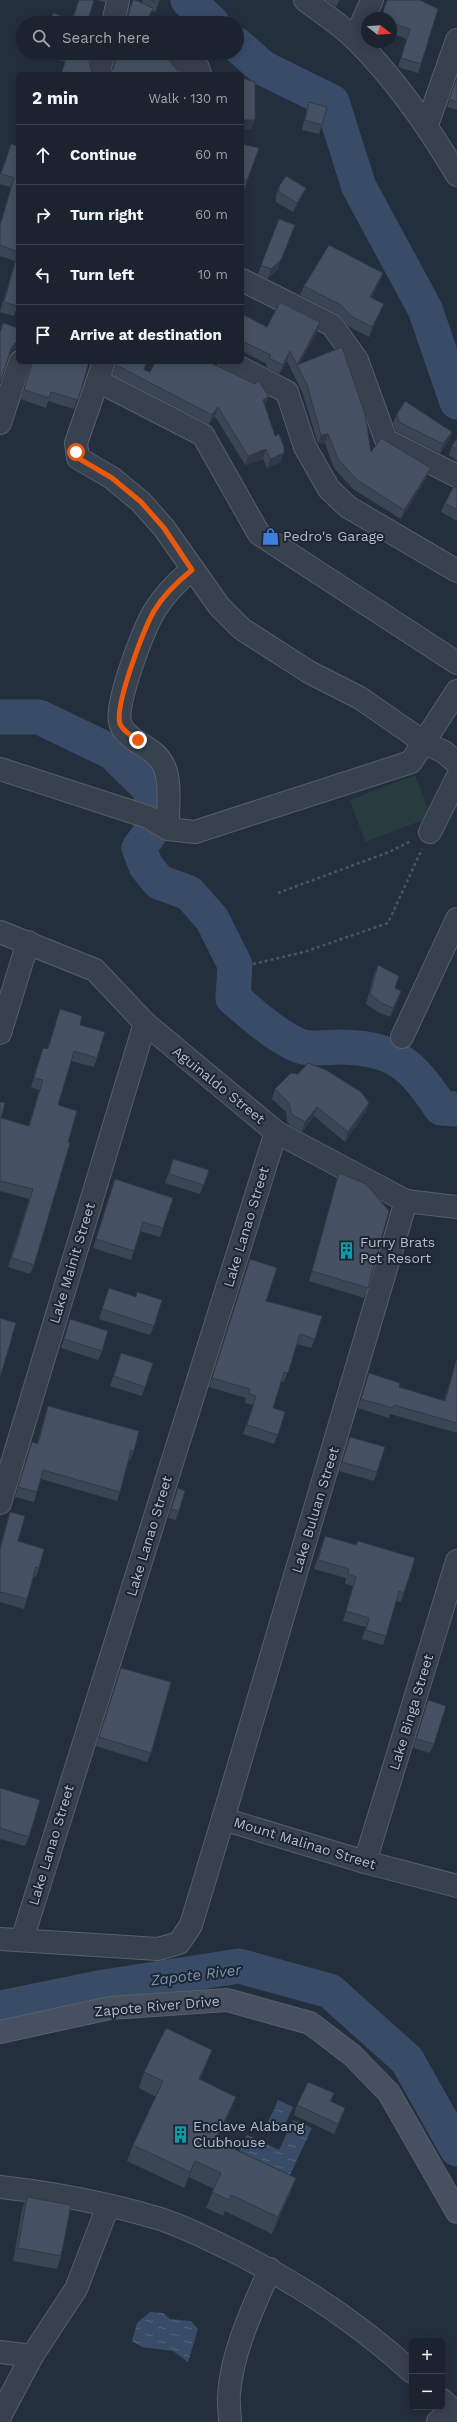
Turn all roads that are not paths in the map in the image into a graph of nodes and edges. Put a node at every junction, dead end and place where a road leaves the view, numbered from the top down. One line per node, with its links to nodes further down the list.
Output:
1 (118, 0): 4 (street)
2 (305, 0): 5 (street)
3 (372, 0): 5 (street)
4 (115, 16)
5 (355, 39): 11 (street)
6 (457, 40): 11 (street)
7 (102, 60): 9 (street)
8 (181, 60): 10 (street)
9 (99, 72)
10 (199, 72)
11 (428, 125): 12 (street)
12 (457, 175)
13 (244, 281): 18 (street)
14 (19, 364): 17 (street)
15 (233, 364): 20 (street)
16 (101, 371): 19 (street); 21 (street)
17 (0, 423)
18 (457, 476)
19 (192, 570): 23 (street); 27 (street)
20 (457, 572)
21 (457, 663)
22 (457, 691): 23 (street)
23 (425, 743): 24 (street); 27 (street)
24 (457, 763)
25 (0, 769): 27 (street)
26 (457, 778): 28 (street)
27 (159, 824)
28 (430, 832)
29 (457, 919): 34 (street)
30 (0, 932): 31 (street, Aguinaldo Street)
31 (28, 942): 32 (street, Aguinaldo Street); 33 (street)
32 (144, 1023): 35 (street, Aguinaldo Street); 38 (street, Lake Mainit Street)
33 (0, 1033)
34 (402, 1037)
35 (276, 1132): 36 (street, Aguinaldo Street); 44 (street, Lake Lanao Street)
36 (406, 1201): 37 (street, Aguinaldo Street); 40 (street, Lake Buluan Street)
37 (457, 1207)
38 (0, 1503)
39 (457, 1561): 41 (street, Lake Binga Street)
40 (223, 1819): 41 (street, Mount Malinao Street); 44 (street, Mount Malinao Street)
41 (366, 1862): 42 (street, Mount Malinao Street)
42 (457, 1886)
43 (0, 1938): 44 (street, Mount Malinao Street)
44 (22, 1940)
45 (0, 2032): 48 (street, Zapote River Drive)
46 (0, 2187): 47 (street)
47 (108, 2206): 49 (street); 51 (street)
48 (457, 2212)
49 (270, 2269): 52 (street); 54 (street)
50 (0, 2352): 51 (street)
51 (32, 2356): 53 (street)
52 (409, 2369)
53 (0, 2416)
54 (230, 2422)

